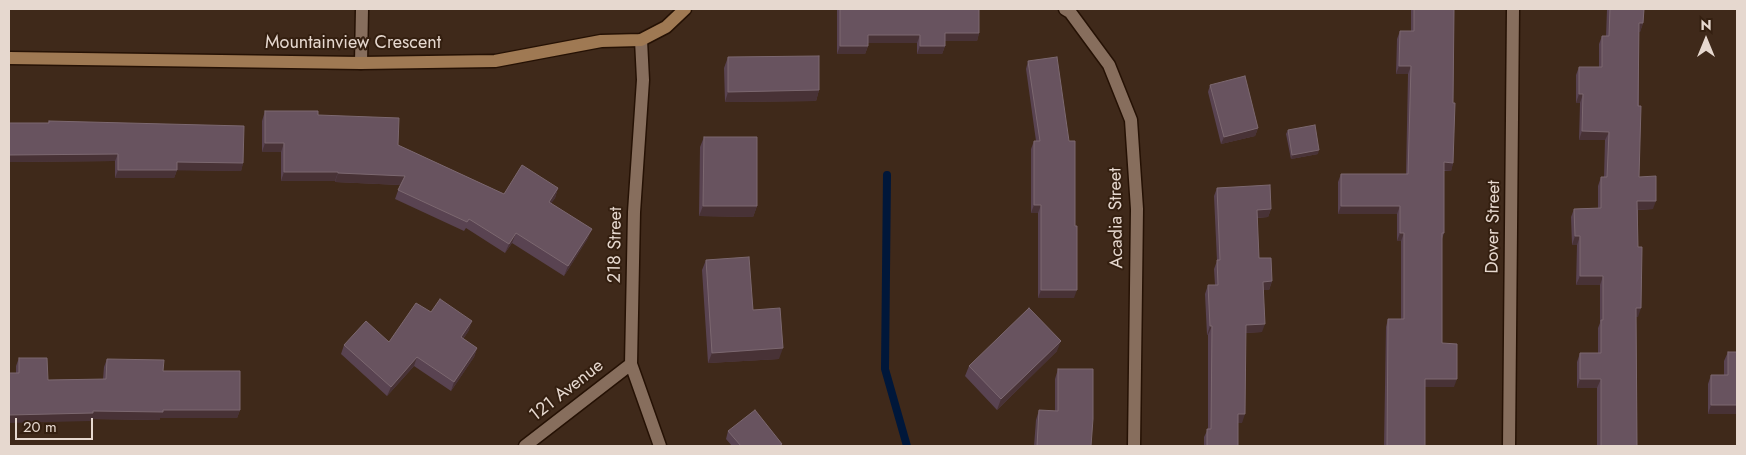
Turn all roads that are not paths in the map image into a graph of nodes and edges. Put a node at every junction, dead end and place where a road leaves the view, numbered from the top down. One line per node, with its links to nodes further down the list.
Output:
1 (362, 9): 7 (street)
2 (684, 9): 5 (street, Mountainview Crescent)
3 (1065, 9): 11 (street, Acadia Street)
4 (1513, 9): 12 (street, Dover Street)
5 (642, 40): 7 (street, Mountainview Crescent); 8 (street, 218 Street)
6 (9, 58): 7 (street, Mountainview Crescent)
7 (361, 62)
8 (631, 364): 9 (street, 121 Avenue); 10 (street, 218 Street)
9 (525, 446)
10 (660, 446)
11 (1134, 446)
12 (1509, 446)

